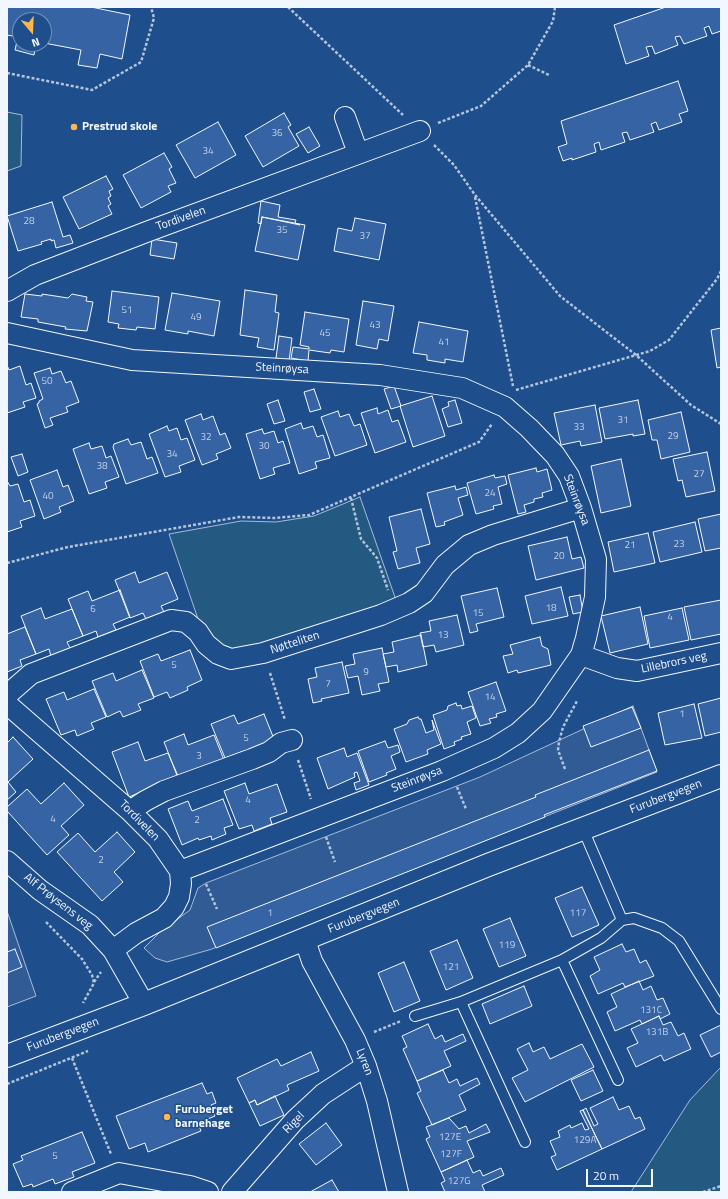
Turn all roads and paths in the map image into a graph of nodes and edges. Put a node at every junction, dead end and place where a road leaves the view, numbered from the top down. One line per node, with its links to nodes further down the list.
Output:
1 (151, 7): 5 (path)
2 (288, 7): 8 (path)
3 (555, 7): 4 (path)
4 (528, 65): 6 (path); 8 (path)
5 (7, 73)
6 (549, 75)
7 (344, 117): 9 (street)
8 (420, 131): 9 (street, Tordivelen); 10 (path)
9 (358, 153): 14 (street, Tordivelen)
10 (475, 195): 16 (path); 16 (path)
11 (721, 271): 12 (path)
12 (717, 279): 13 (path); 16 (path)
13 (721, 281)
14 (7, 291)
15 (7, 334): 17 (street, Steinrøysa)
16 (636, 355): 18 (path)
17 (505, 407): 19 (path); 20 (street, Steinrøysa)
18 (721, 424)
19 (351, 498): 21 (path); 22 (path)
20 (581, 508): 22 (street, Nøtteliten); 24 (street, Steinrøysa)
21 (7, 563)
22 (394, 610): 26 (street, Nøtteliten)
23 (721, 653): 24 (street, Lillebrors veg)
24 (581, 655): 38 (street, Steinrøysa)
25 (581, 694): 29 (path)
26 (7, 695)
27 (7, 704): 33 (street, Tordivelen)
28 (292, 740): 33 (street)
29 (565, 769)
30 (721, 776): 34 (main road, Furubergvegen)
31 (456, 784): 32 (path)
32 (466, 809)
33 (130, 811): 38 (street, Tordivelen)
34 (584, 829): 42 (lane); 43 (main road, Furubergvegen)
35 (325, 836): 37 (path)
36 (7, 862): 44 (street, Alf Prøysens veg)
37 (335, 862)
38 (180, 871): 44 (street)
39 (206, 883): 40 (path)
40 (217, 909)
41 (44, 920): 48 (path)
42 (622, 920): 45 (lane); 49 (lane)
43 (305, 940): 47 (main road, Furubergvegen); 51 (street, Lyren)
44 (113, 950): 47 (street, Alf Prøysens veg)
45 (562, 960): 46 (lane); 55 (lane)
46 (461, 1002): 50 (lane); 56 (lane)
47 (144, 1004): 52 (main road, Furubergvegen)
48 (80, 1008)
49 (721, 1009)
50 (415, 1016): 51 (path)
51 (355, 1040): 54 (street, Lyren)
52 (7, 1056)
53 (72, 1058): 57 (path)
54 (366, 1066): 61 (street, Rigel); 62 (street, Lyren)
55 (618, 1080)
56 (526, 1142)
57 (119, 1173): 59 (street); 60 (street)
58 (721, 1186): 63 (path)
59 (72, 1192)
60 (208, 1192)
61 (232, 1192)
62 (398, 1192)
63 (703, 1192)

